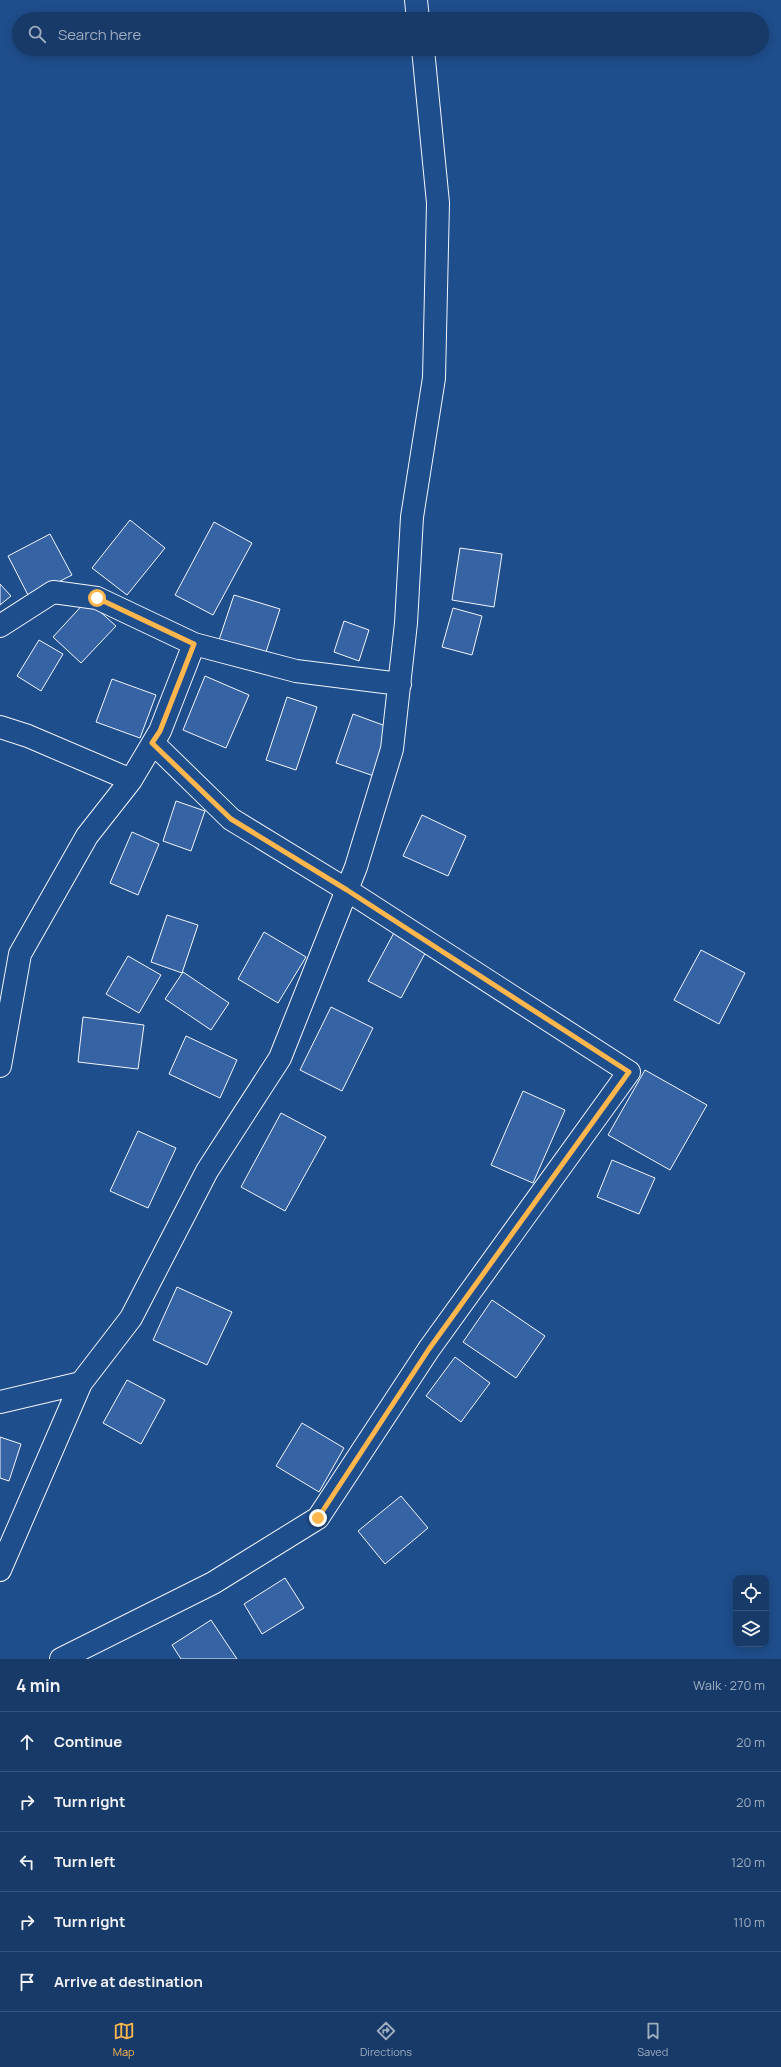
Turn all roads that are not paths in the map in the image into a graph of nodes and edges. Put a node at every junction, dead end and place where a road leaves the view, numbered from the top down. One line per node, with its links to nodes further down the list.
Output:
1 (416, 0): 2 (street)
2 (417, 12)
3 (423, 56): 6 (street)
4 (0, 626): 5 (street)
5 (194, 644): 6 (street); 8 (street)
6 (400, 684): 10 (street)
7 (0, 727): 9 (street)
8 (152, 743): 9 (street); 10 (street)
9 (131, 780): 11 (street)
10 (347, 890): 12 (street); 15 (street)
11 (0, 1066)
12 (81, 1383): 13 (street); 14 (street)
13 (0, 1402)
14 (0, 1570)
15 (62, 1659)

